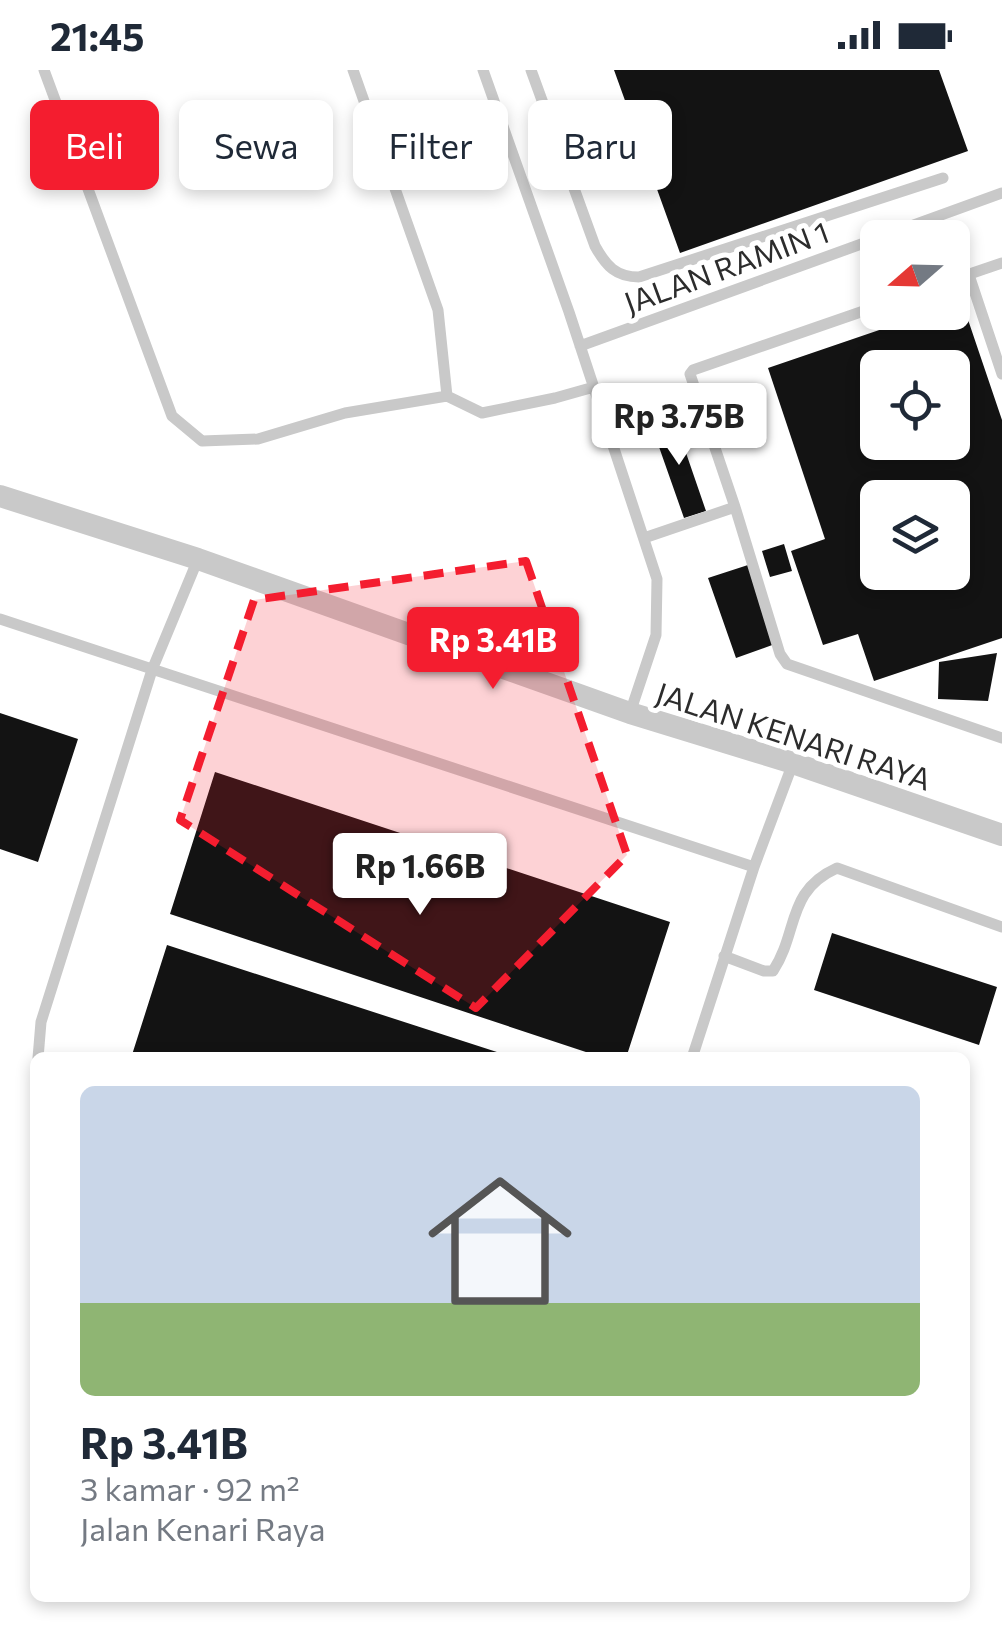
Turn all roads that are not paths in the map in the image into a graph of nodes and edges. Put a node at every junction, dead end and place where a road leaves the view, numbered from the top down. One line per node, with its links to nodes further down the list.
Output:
1 (44, 70): 14 (lane)
2 (353, 70): 14 (lane)
3 (483, 70): 11 (lane)
4 (531, 70): 5 (lane)
5 (943, 178)
6 (1002, 193): 11 (lane, JALAN RAMIN 1)
7 (1002, 263): 8 (lane)
8 (970, 275)
9 (970, 278): 12 (lane)
10 (860, 312): 16 (lane)
11 (580, 346): 13 (lane)
12 (1002, 374)
13 (594, 387): 14 (lane); 17 (lane)
14 (447, 396)
15 (0, 496): 18 (street, JALAN KENARI RAYA)
16 (735, 507): 17 (lane); 22 (lane)
17 (644, 538): 21 (lane)
18 (198, 558): 20 (lane); 21 (street, JALAN KENARI RAYA)
19 (0, 619): 20 (lane)
20 (152, 670): 25 (lane); 28 (lane)
21 (630, 713): 23 (street, JALAN KENARI RAYA)
22 (1002, 738)
23 (793, 763): 24 (street, JALAN KENARI RAYA); 25 (lane)
24 (1002, 835)
25 (754, 867): 27 (lane)
26 (1002, 927): 27 (lane)
27 (724, 956): 29 (lane)
28 (38, 1052)
29 (694, 1052)

